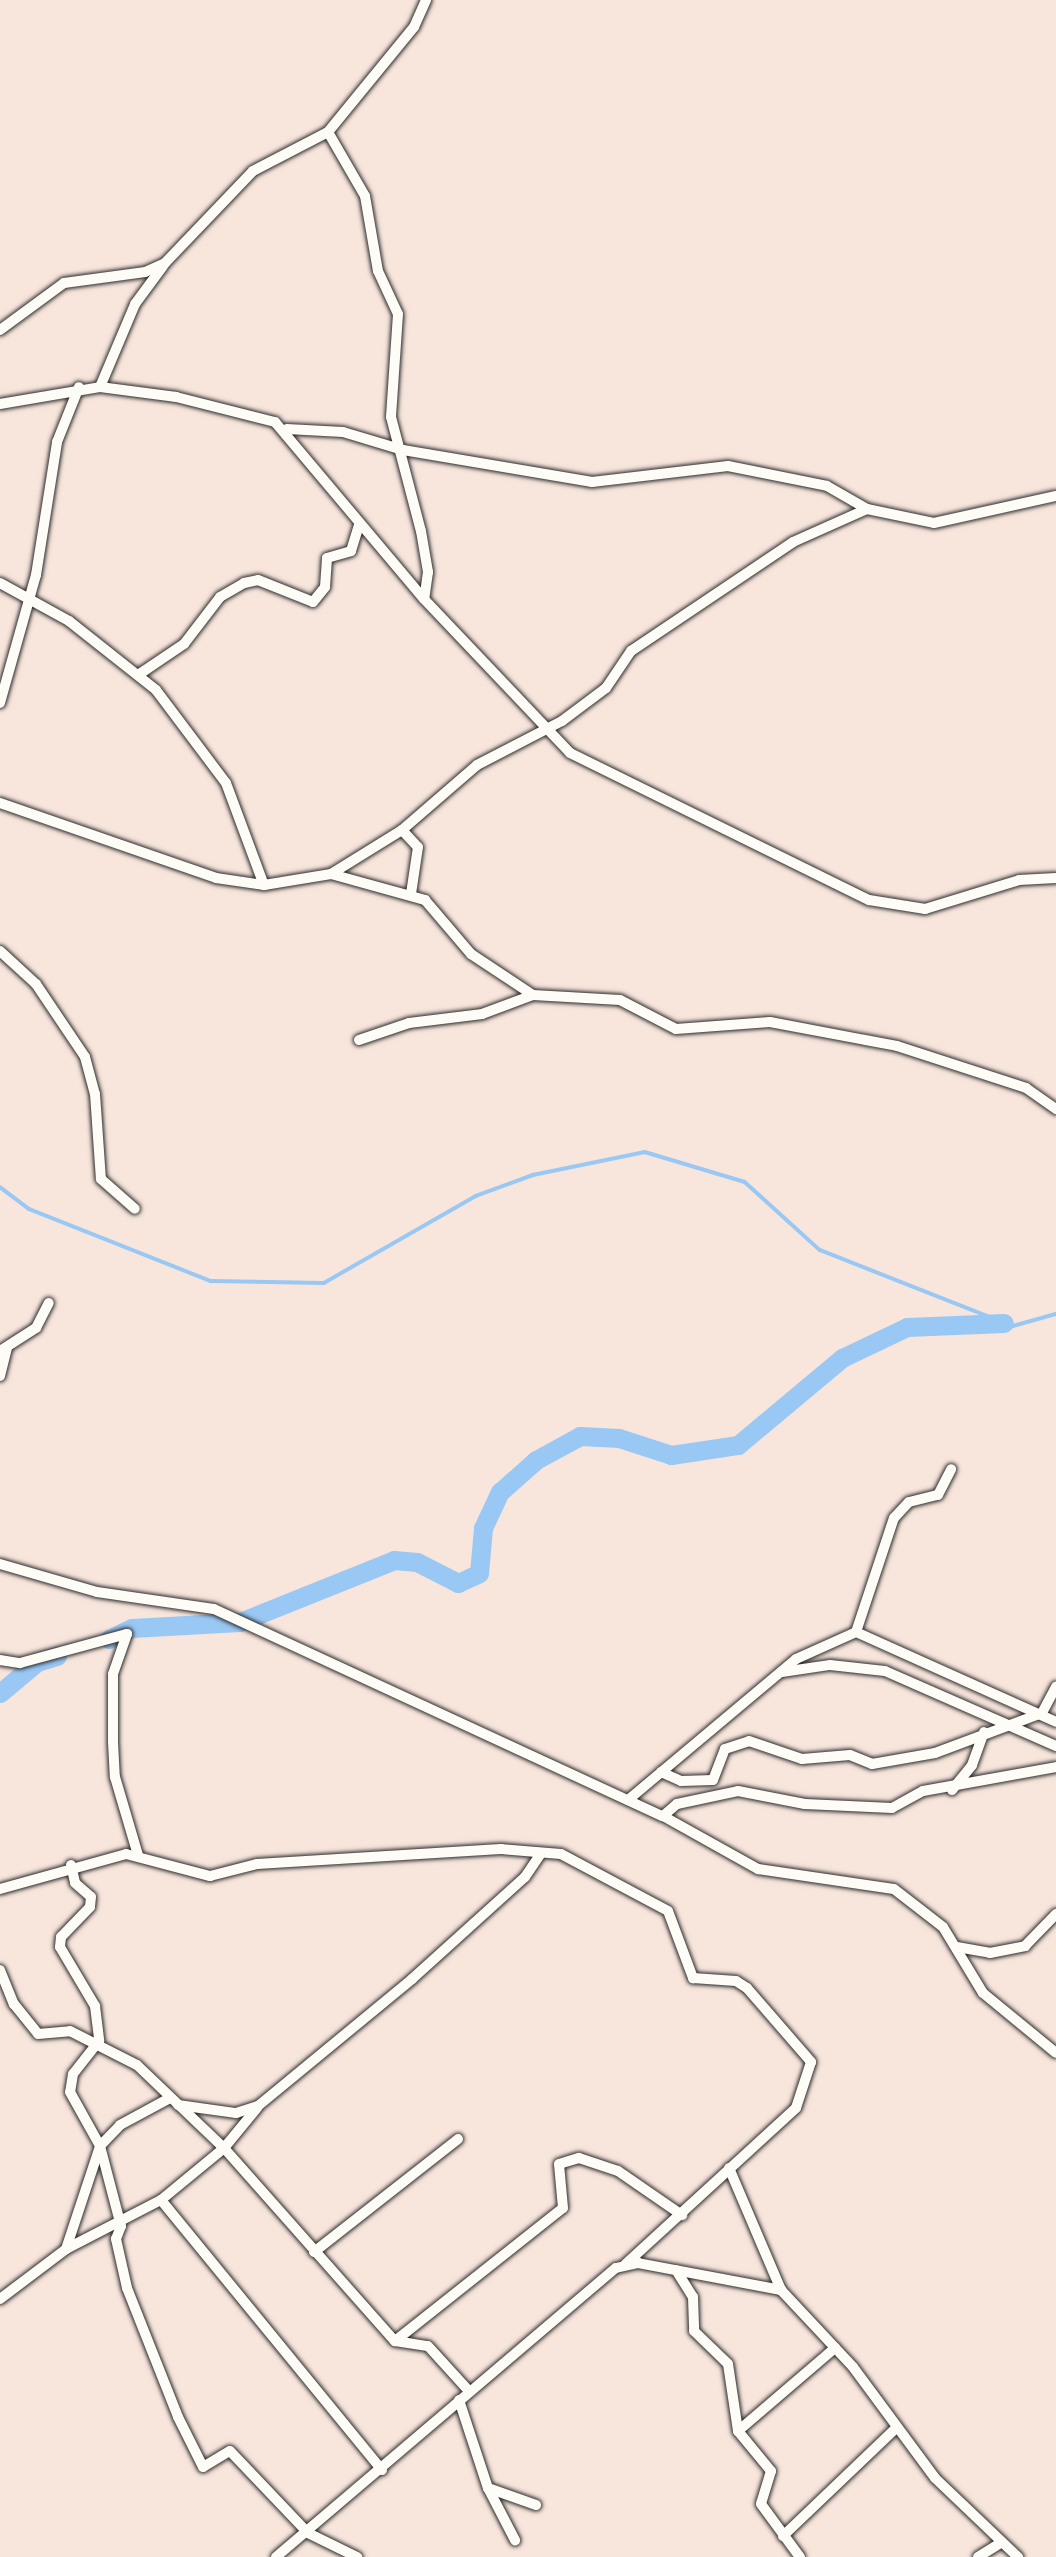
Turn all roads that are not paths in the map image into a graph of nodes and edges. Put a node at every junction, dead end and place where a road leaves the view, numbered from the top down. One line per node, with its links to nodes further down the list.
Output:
1 (426, 0): 2 (street)
2 (328, 132): 3 (street); 9 (street)
3 (164, 263): 4 (street); 6 (street)
4 (0, 330)
5 (79, 387): 6 (street); 7 (street); 14 (street)
6 (100, 387): 8 (street)
7 (0, 404)
8 (287, 429): 9 (street); 12 (street)
9 (402, 450): 11 (street); 15 (street)
10 (1056, 496): 11 (street)
11 (867, 509): 18 (street)
12 (359, 525): 15 (street); 16 (street)
13 (0, 583): 14 (street)
14 (27, 598): 16 (street); 17 (street)
15 (424, 599): 18 (street)
16 (141, 673): 23 (street)
17 (0, 704)
18 (547, 731): 20 (street); 22 (street)
19 (0, 803): 23 (street)
20 (402, 830): 21 (street); 24 (street)
21 (331, 874): 23 (street); 24 (street)
22 (1056, 878)
23 (264, 885)
24 (411, 894): 26 (street)
25 (0, 951): 29 (street)
26 (533, 995): 27 (street); 28 (street)
27 (359, 1040)
28 (1056, 1109)
29 (135, 1209)
30 (49, 1303): 31 (street)
31 (4, 1349): 32 (street)
32 (0, 1376)
33 (951, 1469): 35 (street)
34 (0, 1564): 48 (street)
35 (856, 1632): 37 (street); 39 (street)
36 (0, 1660): 51 (street)
37 (782, 1672): 40 (street); 46 (street)
38 (1056, 1687): 39 (street)
39 (1042, 1713): 41 (street); 42 (street)
40 (990, 1717): 42 (street); 43 (street)
41 (1056, 1722)
42 (1012, 1726): 43 (street); 44 (street)
43 (983, 1734): 46 (street); 47 (street)
44 (1056, 1746)
45 (1056, 1767): 47 (street)
46 (661, 1772): 48 (street)
47 (953, 1790): 49 (street)
48 (628, 1800): 49 (street)
49 (663, 1815): 55 (street)
50 (541, 1853): 51 (street); 60 (street); 64 (street)
51 (138, 1855): 52 (street)
52 (71, 1865): 53 (street); 57 (street)
53 (0, 1889)
54 (1056, 1914): 55 (street)
55 (957, 1947): 58 (street)
56 (0, 1969): 57 (street)
57 (99, 2041): 59 (street); 62 (street)
58 (1056, 2053)
59 (174, 2101): 60 (street); 62 (street); 63 (street)
60 (258, 2106): 63 (street)
61 (458, 2139): 69 (street)
62 (100, 2147): 67 (street); 68 (street)
63 (225, 2148): 65 (street); 69 (street)
64 (729, 2168): 66 (street); 72 (street)
65 (161, 2200): 67 (street); 80 (street)
66 (682, 2215): 70 (street); 74 (street)
67 (121, 2226): 68 (street); 83 (street)
68 (66, 2249): 73 (street)
69 (314, 2252): 74 (street)
70 (626, 2264): 71 (street); 76 (street)
71 (677, 2270): 72 (street); 79 (street)
72 (781, 2290): 75 (street)
73 (0, 2299)
74 (396, 2341): 76 (street)
75 (835, 2348): 78 (street); 79 (street)
76 (469, 2391): 77 (street)
77 (459, 2400): 80 (street); 81 (street)
78 (894, 2430): 84 (street); 86 (street)
79 (738, 2431): 84 (street)
80 (382, 2470): 83 (street)
81 (488, 2488): 82 (street); 85 (street)
82 (536, 2505)
83 (308, 2533): 88 (street); 89 (street)
84 (783, 2536): 87 (street)
85 (515, 2540)
86 (1000, 2543): 90 (street); 91 (street)
87 (794, 2555)
88 (276, 2557)
89 (358, 2557)
90 (978, 2557)
91 (1018, 2557)

